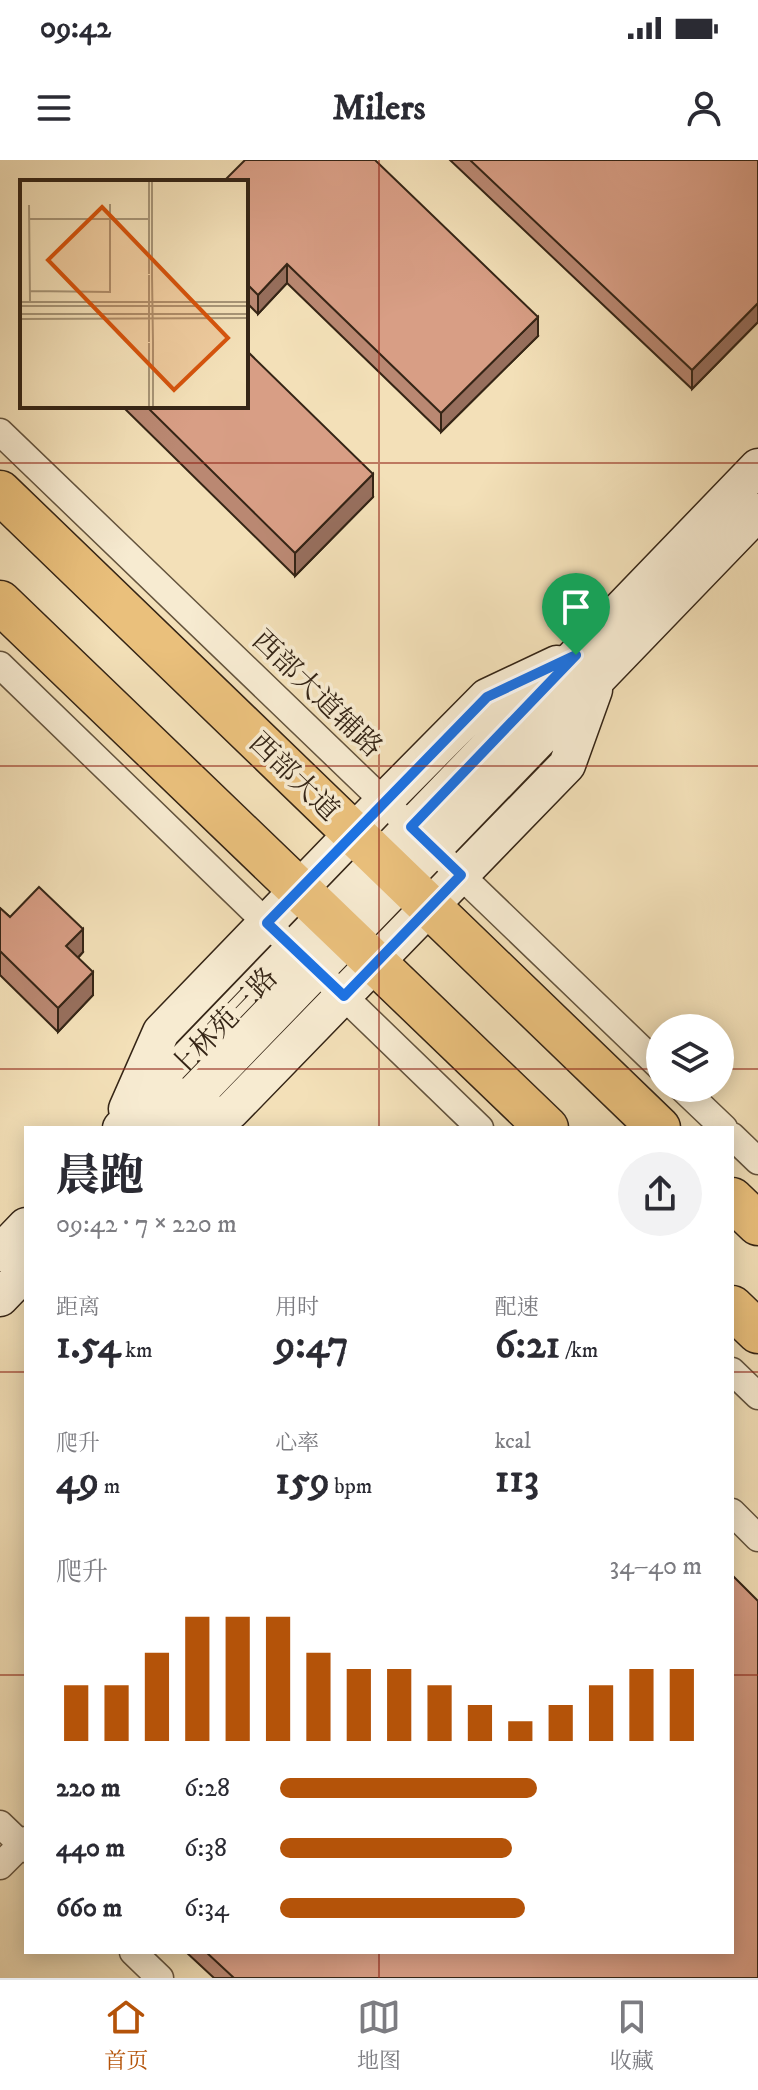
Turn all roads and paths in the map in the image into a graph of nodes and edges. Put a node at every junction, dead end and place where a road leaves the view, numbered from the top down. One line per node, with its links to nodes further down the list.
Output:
1 (0, 432): 8 (street, 西部大道辅路)
2 (758, 467): 7 (street, 上林苑三路)
3 (0, 492): 10 (main road, 西部大道)
4 (758, 512): 7 (street, 上林苑三路)
5 (0, 602): 13 (main road)
6 (0, 665): 12 (street)
7 (588, 666): 8 (street); 9 (street, 上林苑三路); 11 (street)
8 (384, 801): 9 (street, 西部大道辅路); 10 (street)
9 (422, 838): 10 (street, 上林苑三路); 11 (street, 西部大道辅路)
10 (391, 869): 11 (street); 13 (street); 13 (street, 上林苑三路); 24 (main road, 西部大道)
11 (461, 875): 16 (street, 西部大道辅路)
12 (267, 923): 13 (street); 14 (street); 18 (street)
13 (337, 926): 14 (street, 上林苑三路); 15 (street); 23 (main road)
14 (305, 959): 15 (street); 19 (street, 上林苑三路); 20 (street, 上林苑三路)
15 (344, 996): 21 (street); 22 (street)
16 (646, 1053)
17 (697, 1102): 25 (street)
18 (121, 1126)
19 (122, 1126)
20 (166, 1126)
21 (202, 1126)
22 (478, 1126)
23 (545, 1126)
24 (657, 1126)
25 (722, 1126)
26 (734, 1138): 27 (street)
27 (758, 1161)
28 (734, 1201): 29 (main road)
29 (758, 1224)
30 (24, 1228): 31 (street)
31 (0, 1253)
32 (24, 1273): 33 (street)
33 (0, 1298)
34 (734, 1309): 35 (main road)
35 (758, 1332)
36 (734, 1373): 37 (street)
37 (758, 1396)
38 (734, 1514): 39 (street)
39 (758, 1538)
40 (0, 1824): 41 (street)
41 (24, 1843)
42 (24, 1845): 43 (street)
43 (0, 1866)
44 (135, 1954): 45 (street)
45 (160, 1978)

